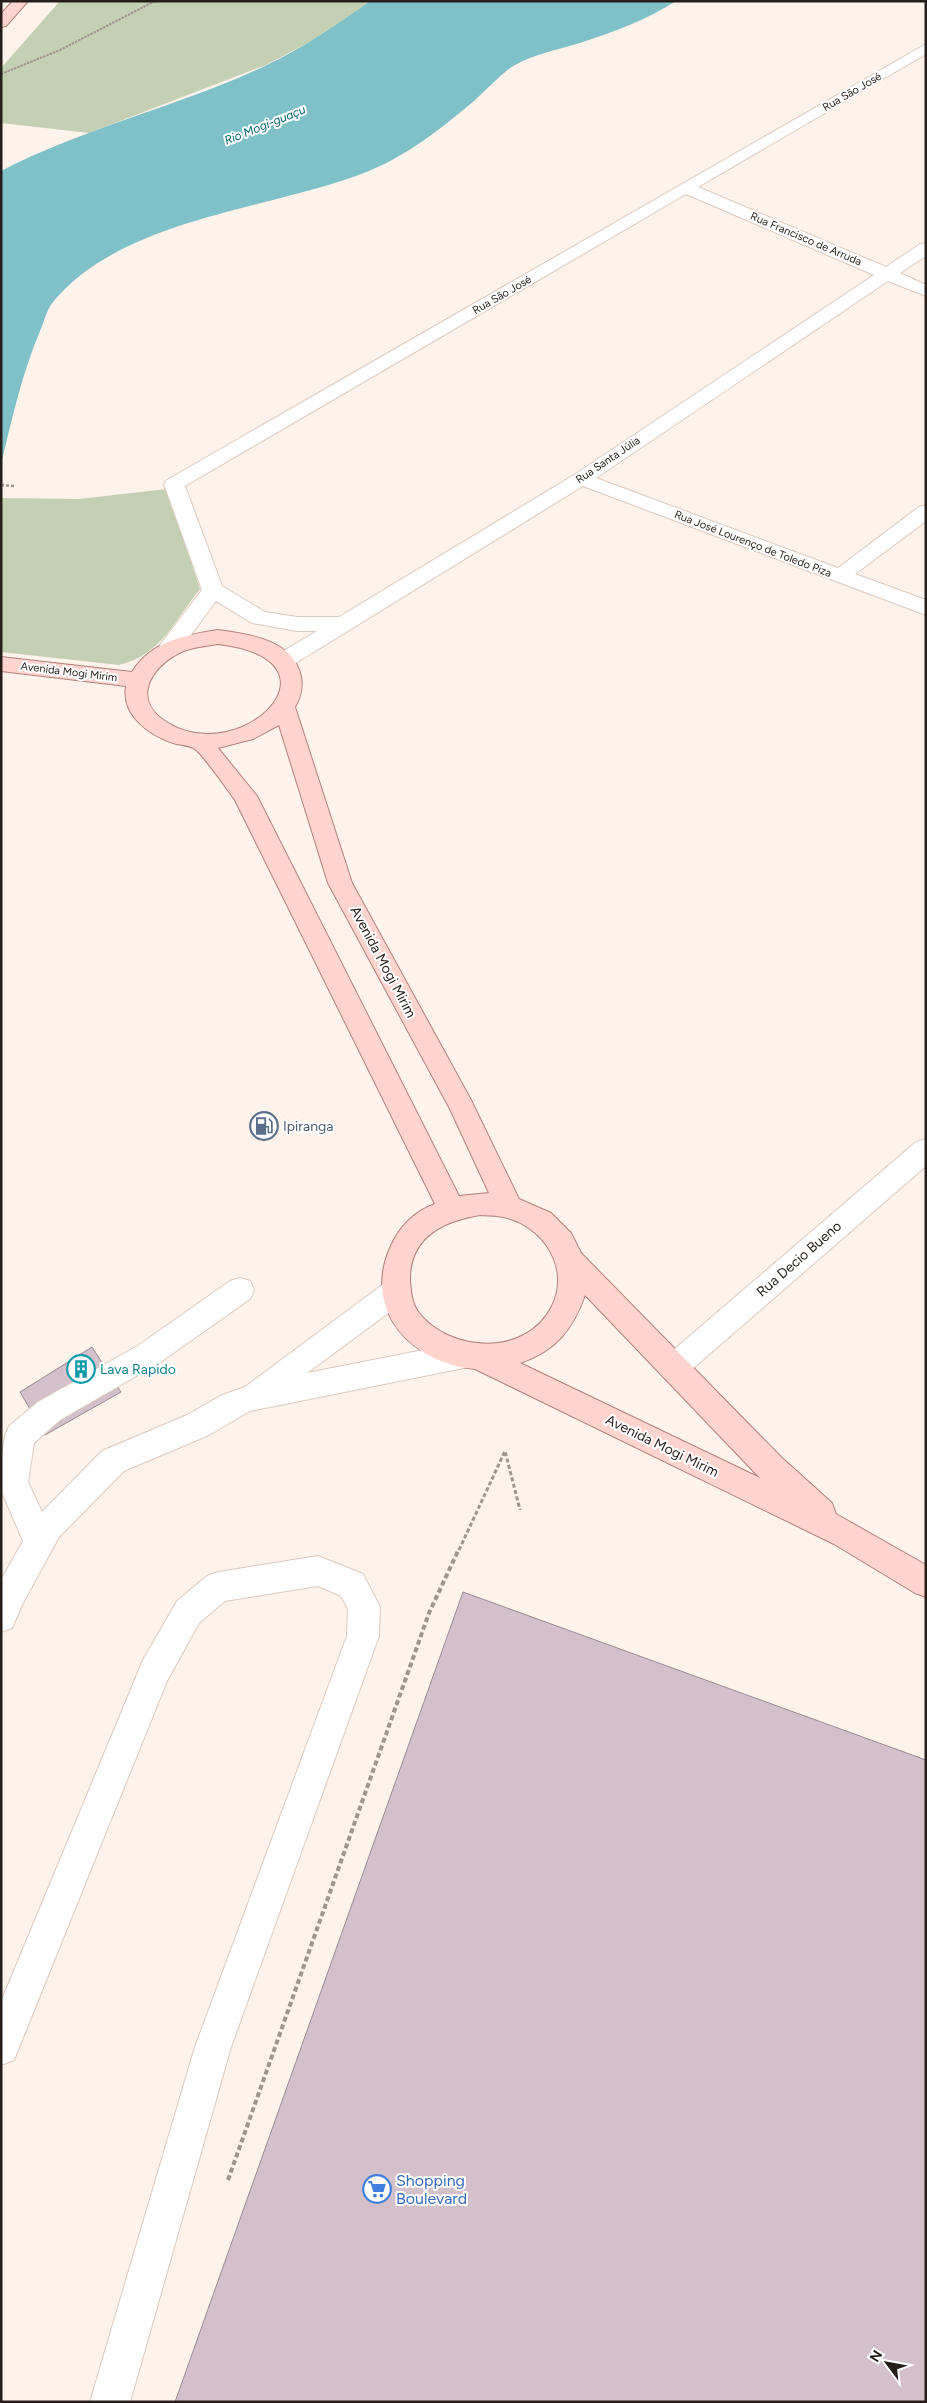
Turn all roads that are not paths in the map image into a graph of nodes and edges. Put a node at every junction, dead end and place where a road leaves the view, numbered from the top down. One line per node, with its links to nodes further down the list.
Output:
1 (21, 1): 2 (main road)
2 (1, 23)
3 (926, 48): 4 (street, Rua São José)
4 (687, 188): 6 (street, Rua Francisco de Arruda); 11 (street, Rua São José)
5 (926, 248): 6 (street, Rua Santa Júlia)
6 (886, 274): 7 (street, Rua Francisco de Arruda); 8 (street, Rua Santa Júlia)
7 (926, 291)
8 (580, 479): 10 (street, Rua José Lourenço de Toledo Piza); 13 (street, Rua Santa Júlia)
9 (926, 512): 10 (street)
10 (840, 576): 12 (street, Rua José Lourenço de Toledo Piza)
11 (213, 590): 13 (street); 14 (street)
12 (926, 608)
13 (343, 624): 15 (street, Rua Santa Júlia)
14 (168, 650): 15 (main road, Avenida Mogi Mirim); 17 (main road, Avenida Mogi Mirim)
15 (283, 661): 18 (main road)
16 (1, 664): 17 (main road, Avenida Mogi Mirim)
17 (138, 680): 19 (main road, Avenida Mogi Mirim)
18 (284, 708): 19 (main road, Avenida Mogi Mirim); 21 (main road, Avenida Mogi Mirim)
19 (200, 740): 22 (main road)
20 (926, 1150): 27 (street, Rua Decio Bueno)
21 (509, 1206): 22 (main road, Avenida Mogi Mirim); 23 (main road, Avenida Mogi Mirim)
22 (451, 1208): 25 (main road, Avenida Mogi Mirim)
23 (571, 1262): 26 (main road, Avenida Mogi Mirim); 27 (main road, Avenida Mogi Mirim)
24 (240, 1290): 30 (street)
25 (396, 1291): 26 (main road, Avenida Mogi Mirim); 28 (street)
26 (472, 1356): 28 (street); 29 (main road, Avenida Mogi Mirim)
27 (673, 1368): 29 (main road, Avenida Mogi Mirim)
28 (250, 1398): 30 (street)
29 (844, 1534): 31 (main road, Avenida Mogi Mirim)
30 (39, 1542): 32 (street)
31 (926, 1582)
32 (1, 1617)
33 (1, 2047): 34 (street)
34 (110, 2402)

